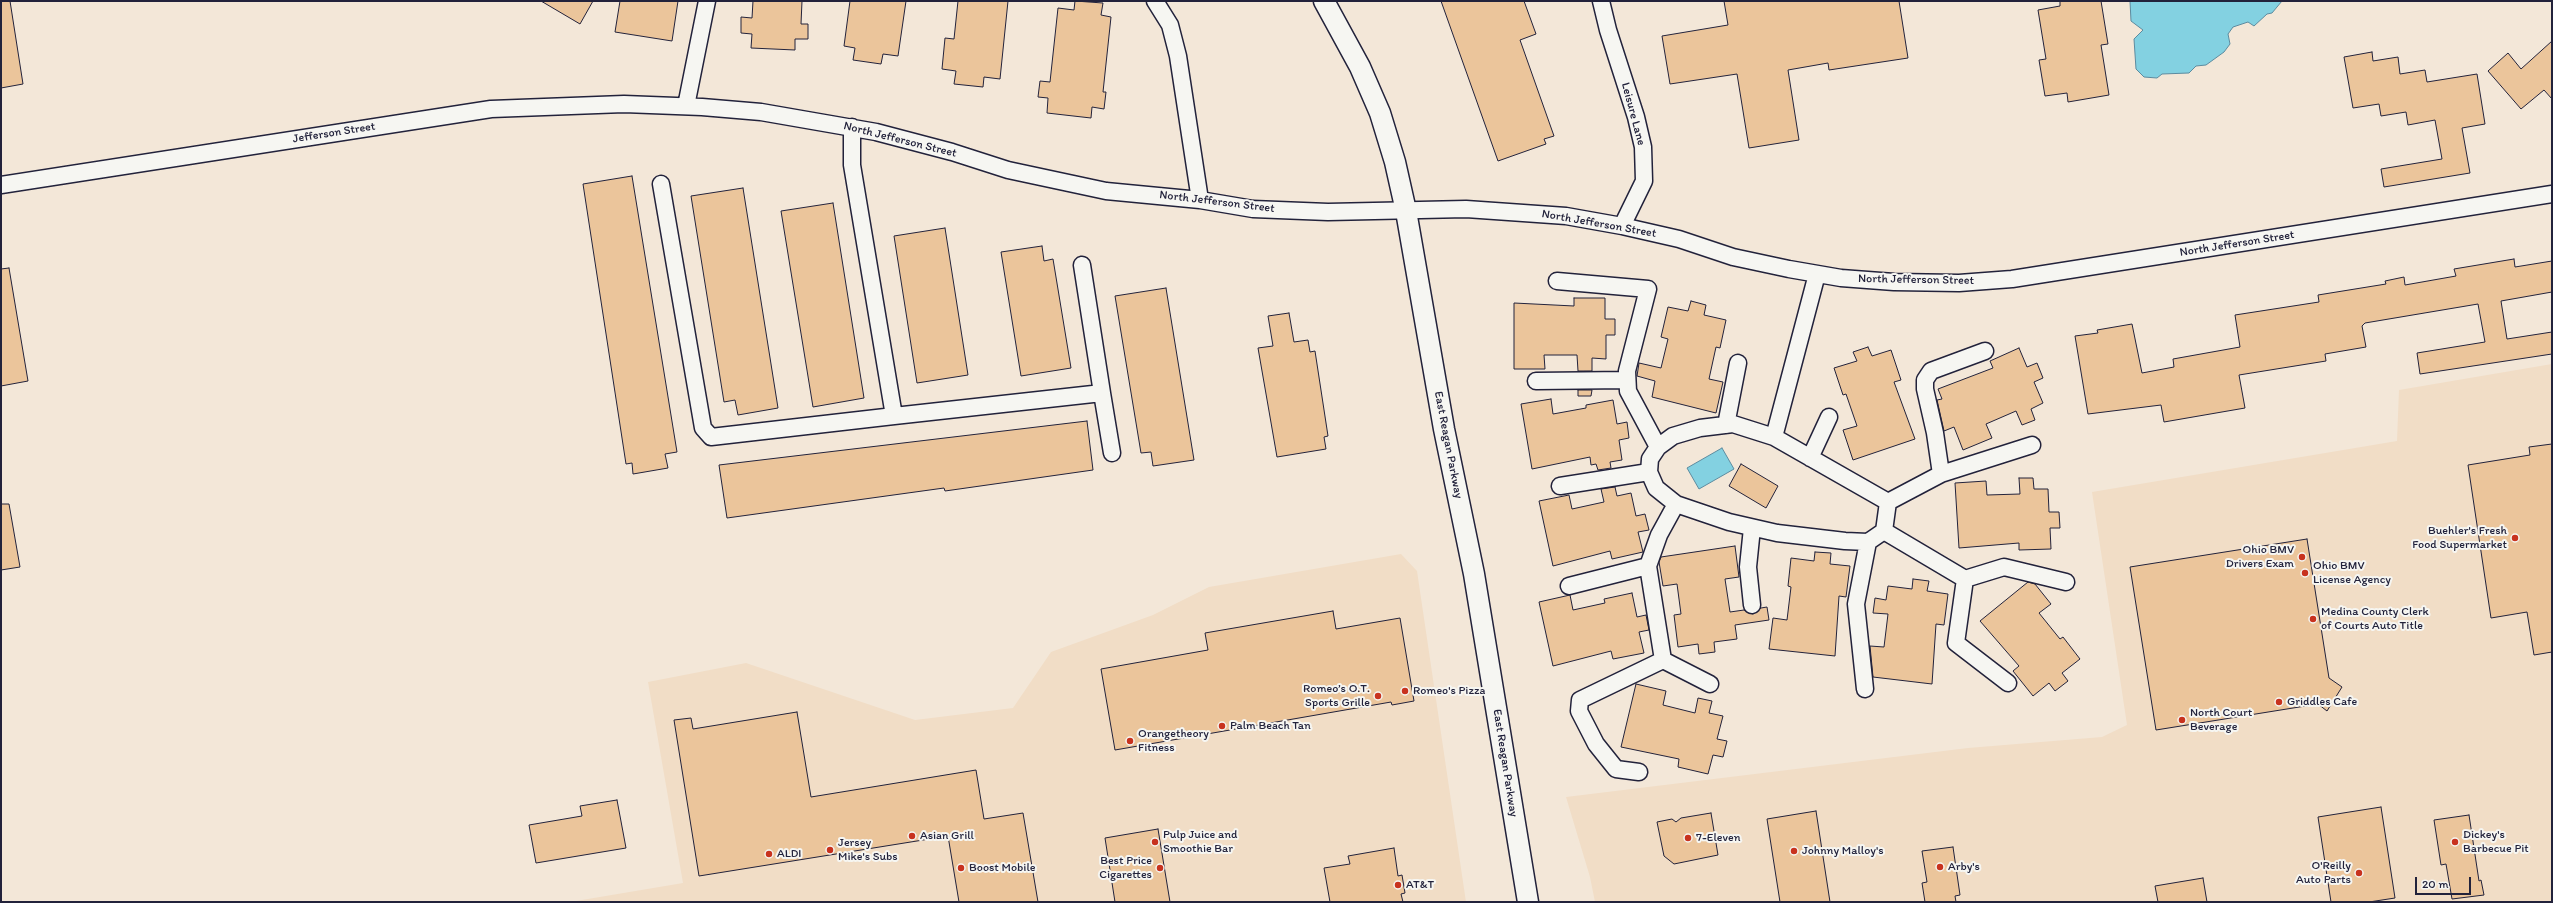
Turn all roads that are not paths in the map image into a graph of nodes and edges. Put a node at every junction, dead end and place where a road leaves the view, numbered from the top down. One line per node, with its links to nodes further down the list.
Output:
1 (707, 1): 6 (street)
2 (1155, 1): 11 (street)
3 (1324, 1): 12 (street, East Reagan Parkway)
4 (1601, 1): 13 (street, Leisure Lane)
5 (668, 106): 6 (street, North Jefferson Street); 9 (street, Jefferson Street)
6 (686, 106): 7 (street, North Jefferson Street)
7 (852, 127): 11 (street, North Jefferson Street); 22 (street)
8 (661, 184): 22 (street)
9 (1, 186)
10 (2552, 194): 15 (street, North Jefferson Street)
11 (1200, 200): 12 (street, North Jefferson Street)
12 (1406, 211): 13 (street, North Jefferson Street); 48 (street, East Reagan Parkway)
13 (1622, 226): 15 (street, North Jefferson Street)
14 (1082, 265): 21 (street)
15 (1817, 274): 25 (street)
16 (1557, 281): 19 (street)
17 (1985, 351): 31 (street)
18 (1738, 364): 24 (street)
19 (1627, 380): 20 (street); 27 (street)
20 (1536, 381)
21 (1102, 393): 22 (street); 28 (street)
22 (894, 416)
23 (1829, 417): 29 (street)
24 (1726, 425): 25 (street); 27 (street)
25 (1774, 436): 29 (street)
26 (2032, 445): 31 (street)
27 (1658, 447): 30 (street)
28 (1112, 453)
29 (1810, 458): 33 (street)
30 (1648, 472): 32 (street); 34 (street)
31 (1941, 474): 33 (street)
32 (1560, 486)
33 (1888, 502): 36 (street)
34 (1676, 504): 35 (street); 38 (street)
35 (1752, 528): 37 (street); 42 (street)
36 (1884, 531): 37 (street); 39 (street)
37 (1868, 542): 46 (street)
38 (1648, 566): 41 (street); 43 (street)
39 (1965, 579): 40 (street); 44 (street)
40 (2066, 582)
41 (1570, 586)
42 (1752, 605)
43 (1663, 660): 45 (street); 47 (street)
44 (2008, 683)
45 (1710, 684)
46 (1865, 689)
47 (1639, 772)
48 (1528, 902)

